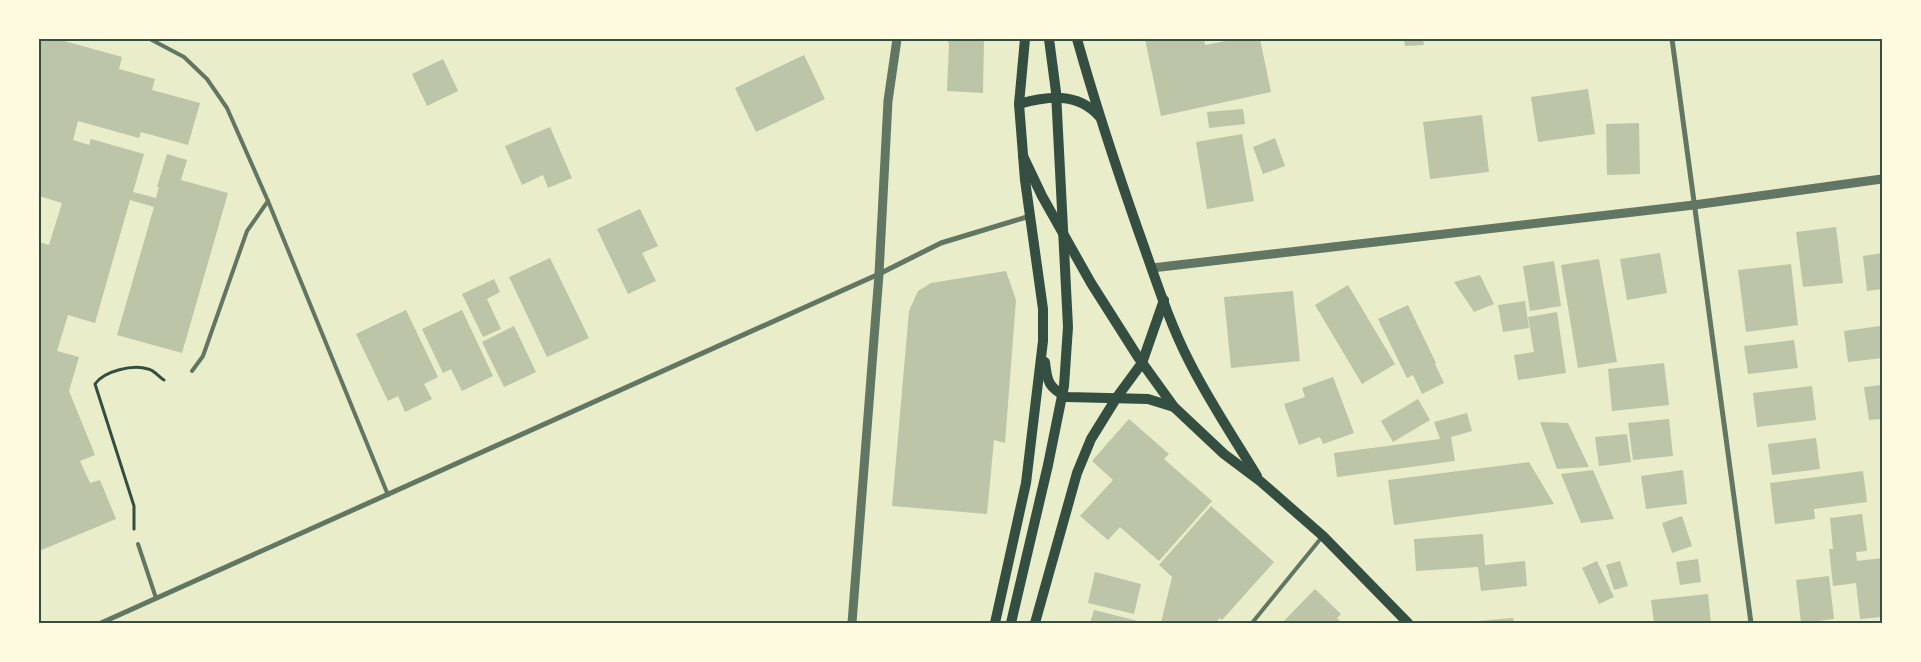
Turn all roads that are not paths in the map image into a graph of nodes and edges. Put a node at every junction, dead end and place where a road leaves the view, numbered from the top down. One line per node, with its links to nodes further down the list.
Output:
1 (150, 39): 11 (lane)
2 (897, 39): 15 (street)
3 (1025, 39): 7 (main road)
4 (1049, 39): 30 (main road)
5 (1077, 39): 8 (main road)
6 (1672, 39): 12 (street)
7 (1019, 104): 8 (main road); 9 (main road)
8 (1101, 119): 14 (main road)
9 (1023, 156): 13 (main road); 18 (main road)
10 (1882, 179): 12 (street)
11 (268, 201): 19 (lane); 23 (lane)
12 (1694, 205): 14 (street); 34 (street)
13 (1030, 216): 15 (street); 17 (main road)
14 (1152, 268): 16 (main road)
15 (879, 274): 23 (street); 28 (street)
16 (1164, 300): 18 (main road); 22 (main road)
17 (1043, 341): 20 (main road); 29 (main road)
18 (1142, 363): 20 (main road); 21 (main road)
19 (192, 371)
20 (1117, 397): 21 (main road); 31 (main road)
21 (1174, 407): 22 (main road)
22 (1260, 481): 24 (main road)
23 (388, 495): 26 (street)
24 (1323, 536): 32 (lane); 33 (main road)
25 (138, 544): 26 (lane)
26 (156, 598): 27 (street)
27 (101, 623)
28 (852, 623)
29 (994, 623)
30 (1011, 623)
31 (1035, 623)
32 (1252, 623)
33 (1408, 623)
34 (1751, 623)

